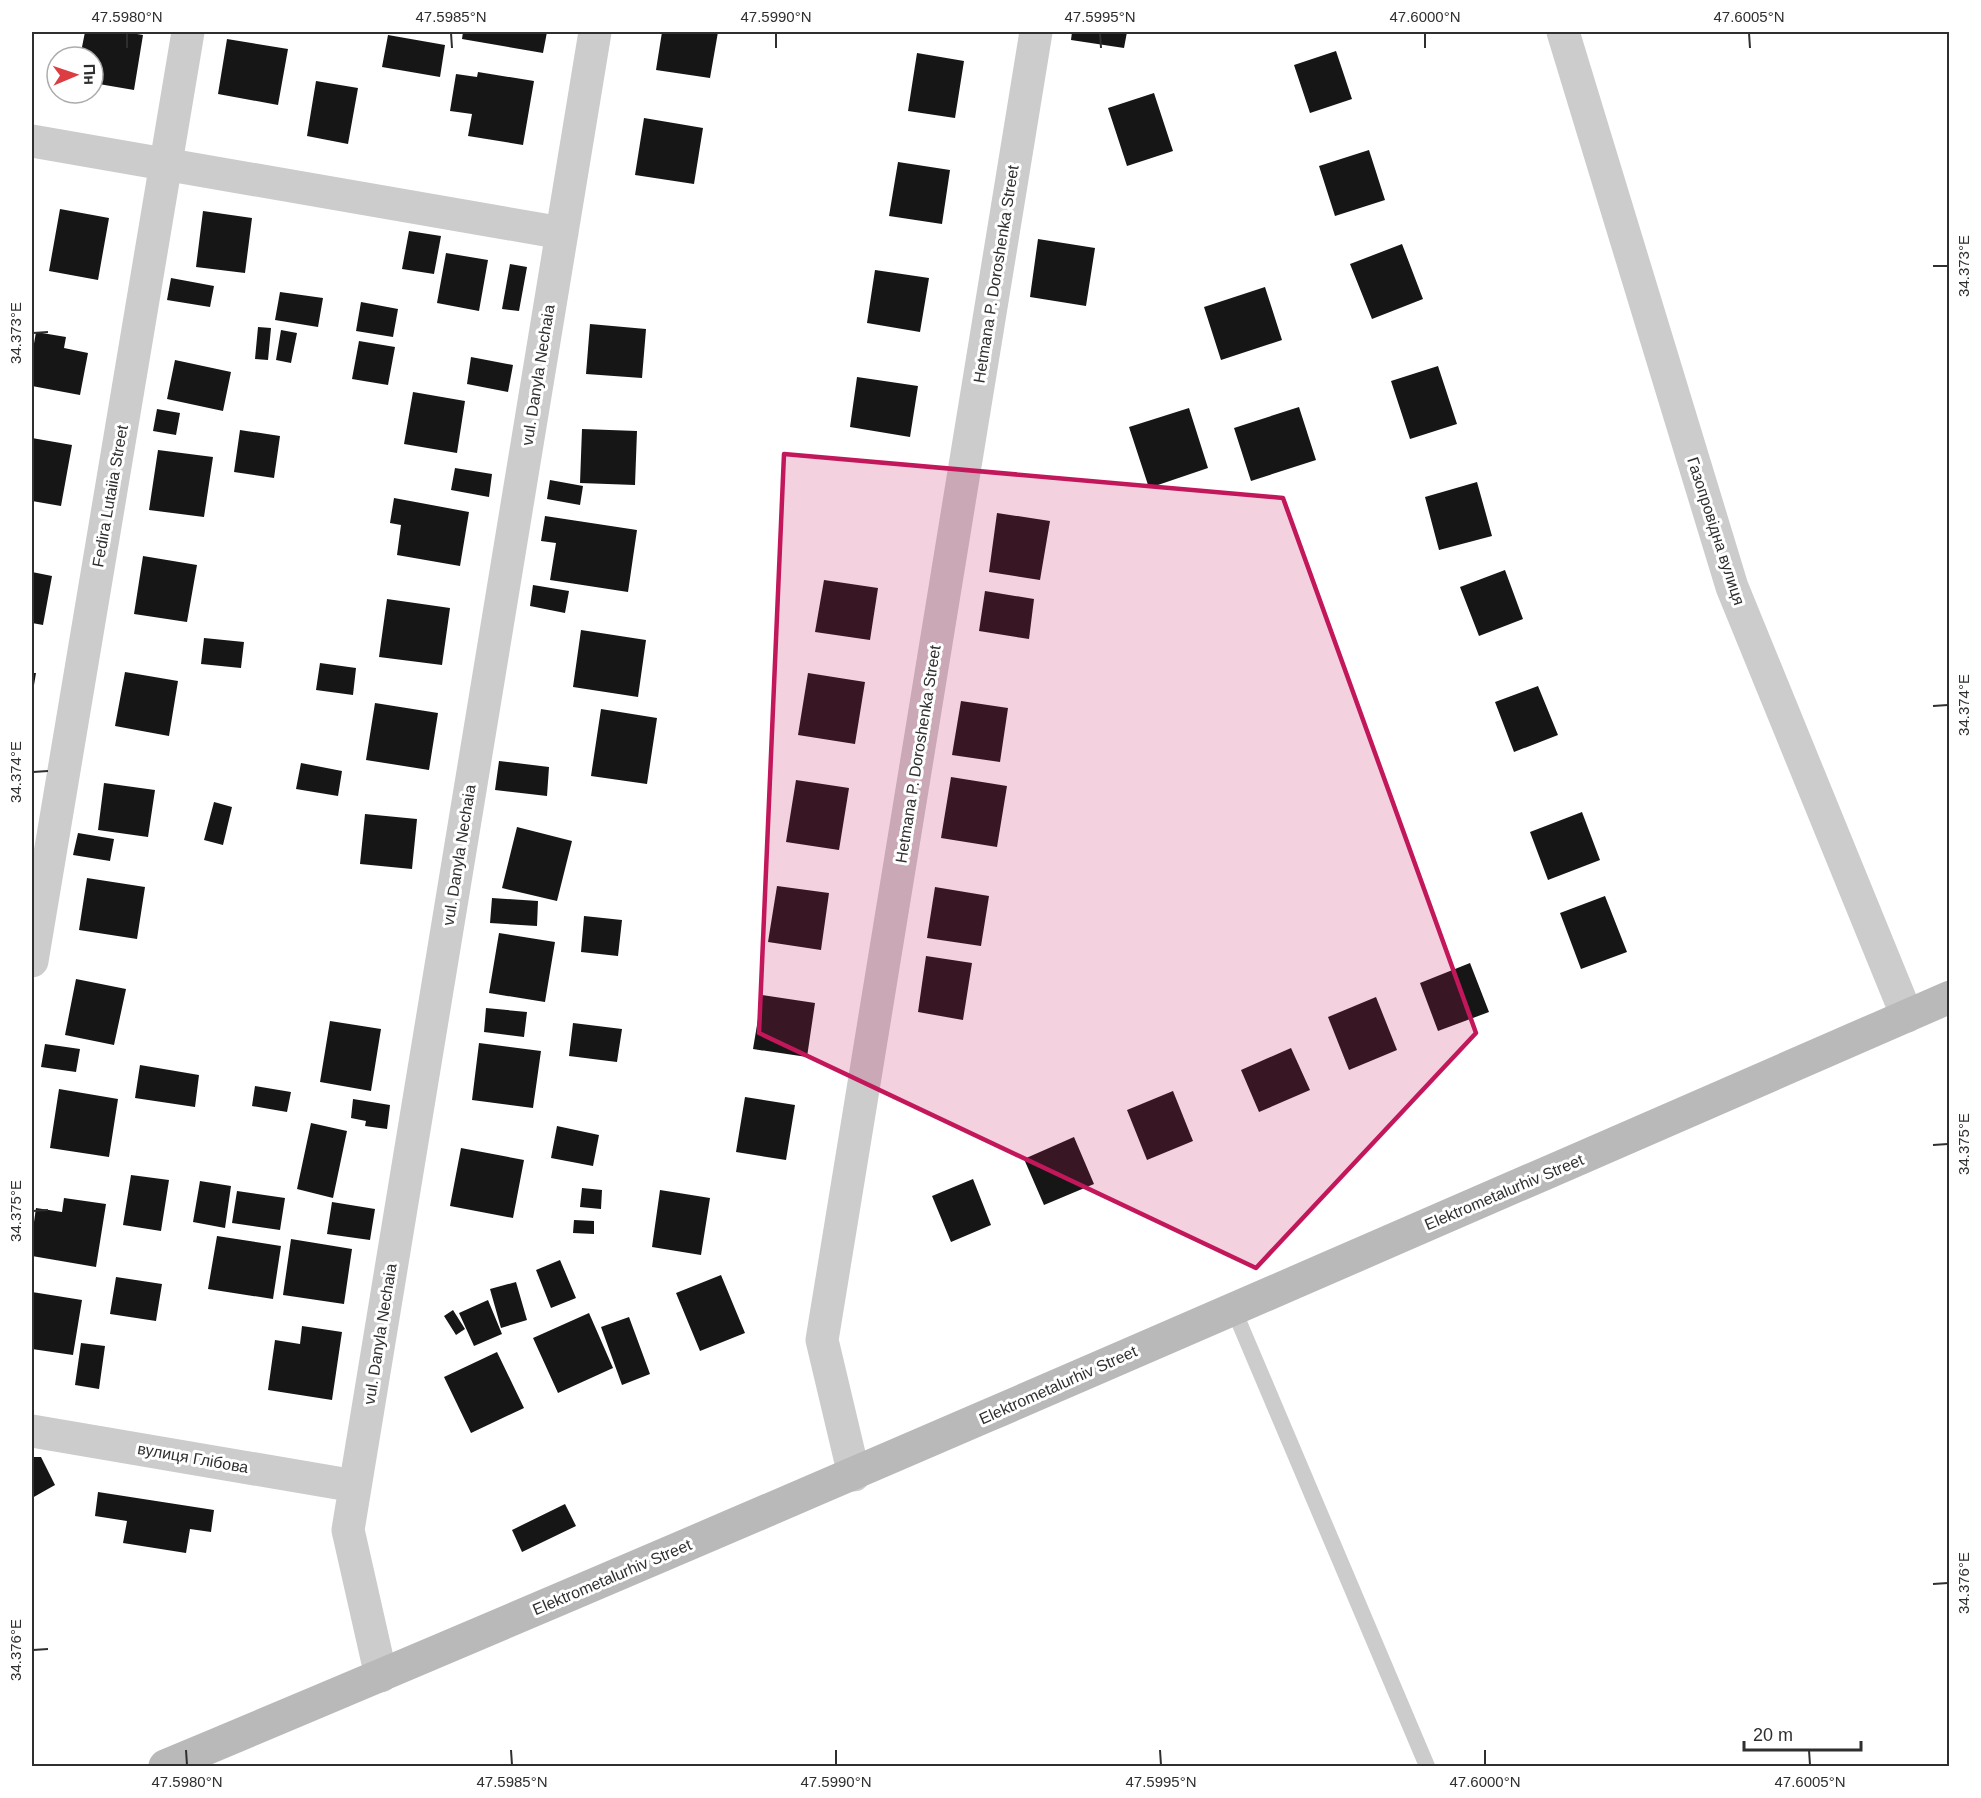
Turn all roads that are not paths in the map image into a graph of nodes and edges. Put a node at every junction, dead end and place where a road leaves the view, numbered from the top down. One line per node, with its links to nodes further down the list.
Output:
1 (188, 32): 6 (street, Fedira Lutaiia Street)
2 (595, 32): 7 (street, vul. Danyla Nechaia)
3 (1036, 32): 13 (street, Hetmana P. Doroshenka Street)
4 (1563, 32): 10 (street, Газопровідна вулиця)
5 (32, 141): 6 (street)
6 (165, 164): 7 (street); 8 (street, Fedira Lutaiia Street)
7 (562, 233): 14 (street, vul. Danyla Nechaia)
8 (32, 961)
9 (1950, 997): 10 (main road, Elektrometalurhiv Street)
10 (1907, 1016): 11 (main road, Elektrometalurhiv Street)
11 (1233, 1308): 13 (main road, Elektrometalurhiv Street); 17 (lane)
12 (32, 1431): 14 (street, вулиця Глібова)
13 (854, 1475): 15 (main road, Elektrometalurhiv Street)
14 (355, 1486): 15 (street, vul. Danyla Nechaia)
15 (381, 1676): 16 (main road, Elektrometalurhiv Street)
16 (165, 1767)
17 (1428, 1767)

